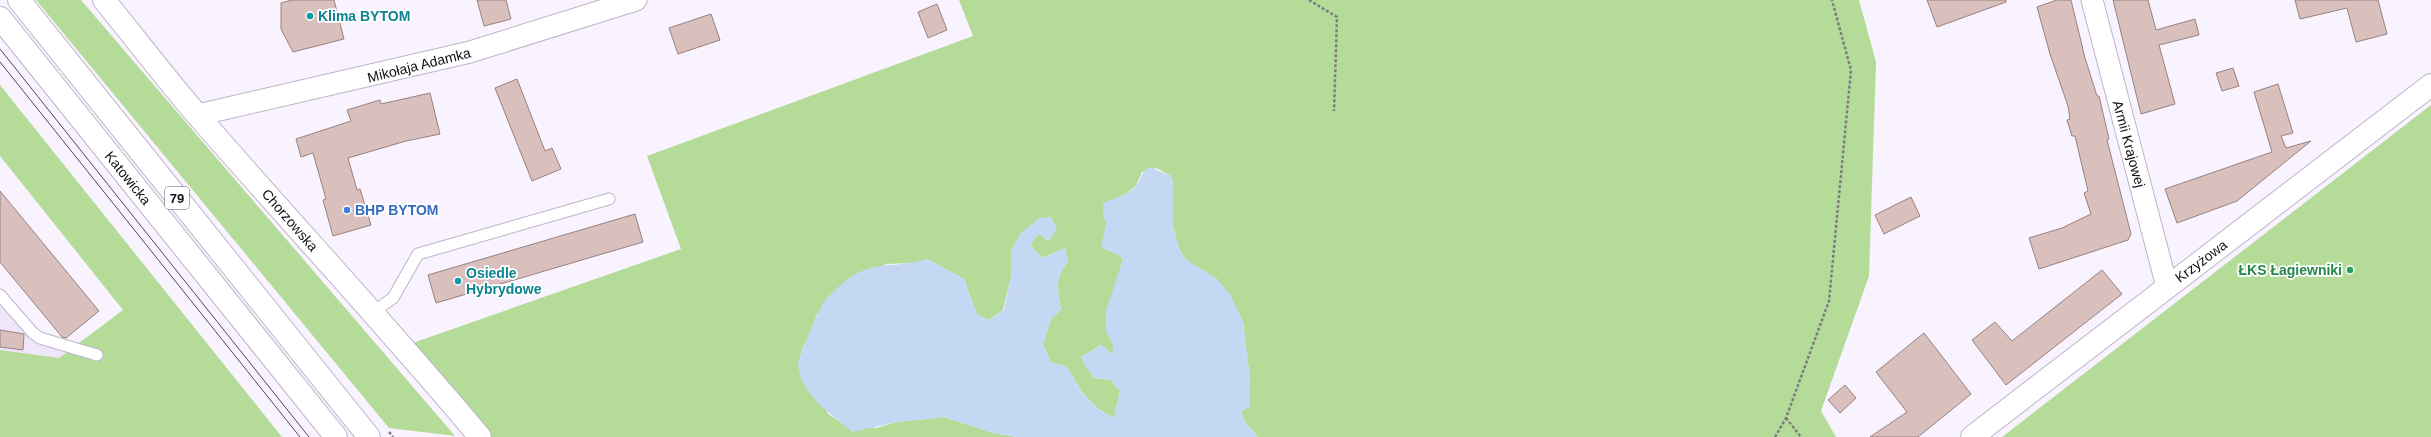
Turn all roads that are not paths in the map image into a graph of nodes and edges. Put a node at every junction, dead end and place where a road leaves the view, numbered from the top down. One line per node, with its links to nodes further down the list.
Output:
1 (19, 0): 14 (street, 79)
2 (104, 0): 7 (street, Chorzowska)
3 (636, 0): 7 (street, Mikołaja Adamka)
4 (2092, 0): 9 (street, Armii Krajowej)
5 (0, 18): 13 (street, Katowicka / 79)
6 (2431, 85): 9 (street, Krzyżowa)
7 (198, 115): 11 (street, Chorzowska)
8 (609, 199): 11 (lane)
9 (2167, 287): 16 (street, Krzyżowa)
10 (0, 295): 12 (lane)
11 (374, 312): 15 (street, Chorzowska)
12 (98, 355)
13 (336, 437)
14 (369, 437)
15 (480, 437)
16 (1972, 437)

